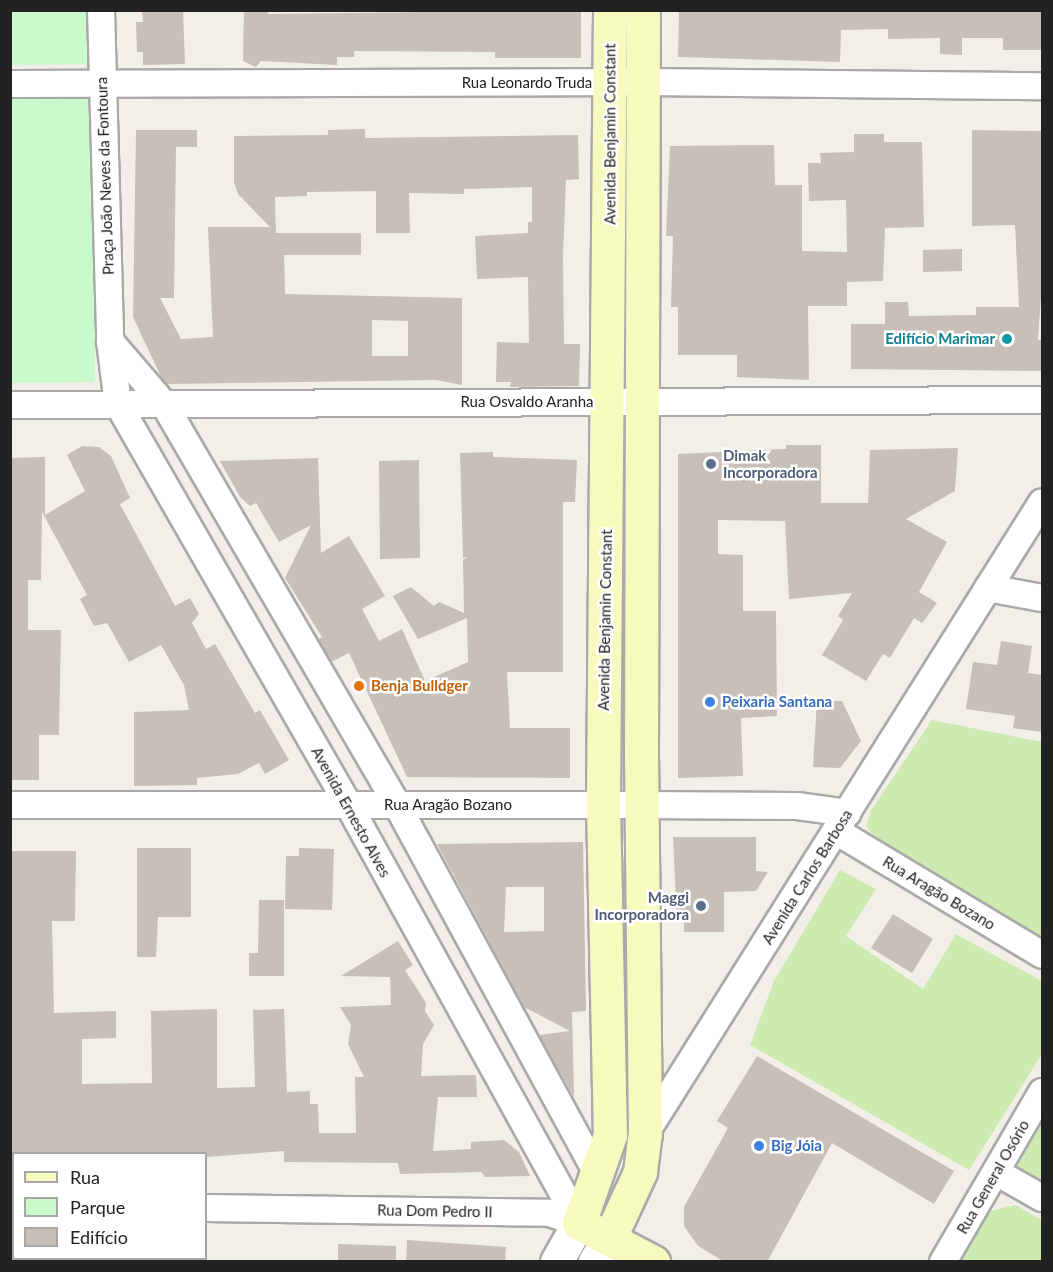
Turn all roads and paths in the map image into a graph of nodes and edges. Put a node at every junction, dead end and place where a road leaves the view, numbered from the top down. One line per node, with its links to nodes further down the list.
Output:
1 (101, 10): 7 (street, Praça João Neves da Fontoura)
2 (610, 10): 5 (main road, Avenida Benjamin Constant)
3 (643, 10): 4 (main road)
4 (644, 82): 5 (street, Rua Leonardo Truda); 8 (street, Rua Leonardo Truda); 12 (main road)
5 (611, 83): 7 (street, Rua Leonardo Truda); 11 (main road, Avenida Benjamin Constant)
6 (10, 84): 7 (street, Rua Leonardo Truda)
7 (102, 85): 9 (street, Praça João Neves da Fontoura)
8 (1042, 86)
9 (110, 341): 13 (street, Praça João Neves da Fontoura); 14 (street)
10 (1042, 400): 12 (street, Rua Osvaldo Aranha)
11 (608, 402): 12 (street, Rua Osvaldo Aranha); 14 (street, Rua Osvaldo Aranha); 20 (main road, Avenida Benjamin Constant)
12 (640, 402): 23 (main road)
13 (118, 404): 14 (street, Rua Osvaldo Aranha); 15 (street, Rua Osvaldo Aranha); 19 (street, Avenida Ernesto Alves)
14 (164, 404): 22 (street)
15 (10, 405)
16 (1042, 502): 17 (street, Avenida Carlos Barbosa)
17 (988, 588): 18 (street); 24 (street, Avenida Carlos Barbosa)
18 (1042, 598)
19 (348, 804): 21 (street, Rua Aragão Bozano); 22 (street, Rua Aragão Bozano); 33 (street, Avenida Ernesto Alves)
20 (603, 804): 22 (street, Rua Aragão Bozano); 23 (street, Rua Aragão Bozano); 25 (main road, Avenida Benjamin Constant)
21 (10, 805)
22 (397, 805): 30 (street)
23 (641, 805): 24 (street, Rua Aragão Bozano); 28 (main road)
24 (842, 822): 26 (street, Rua Aragão Bozano); 28 (street, Avenida Carlos Barbosa)
25 (606, 932): 30 (main road, Avenida Benjamin Constant); 33 (main road)
26 (1042, 955)
27 (1042, 1092): 29 (street, Rua General Osório)
28 (645, 1134): 33 (main road, Avenida Carlos Barbosa)
29 (996, 1172): 31 (street); 36 (street, Rua General Osório)
30 (598, 1174): 33 (main road, Avenida Benjamin Constant)
31 (1042, 1198)
32 (207, 1208): 33 (street, Rua Dom Pedro II)
33 (595, 1238): 34 (street, Avenida Carlos Barbosa); 35 (main road, Rua Dom Pedro II)
34 (557, 1262)
35 (653, 1262)
36 (944, 1262)

